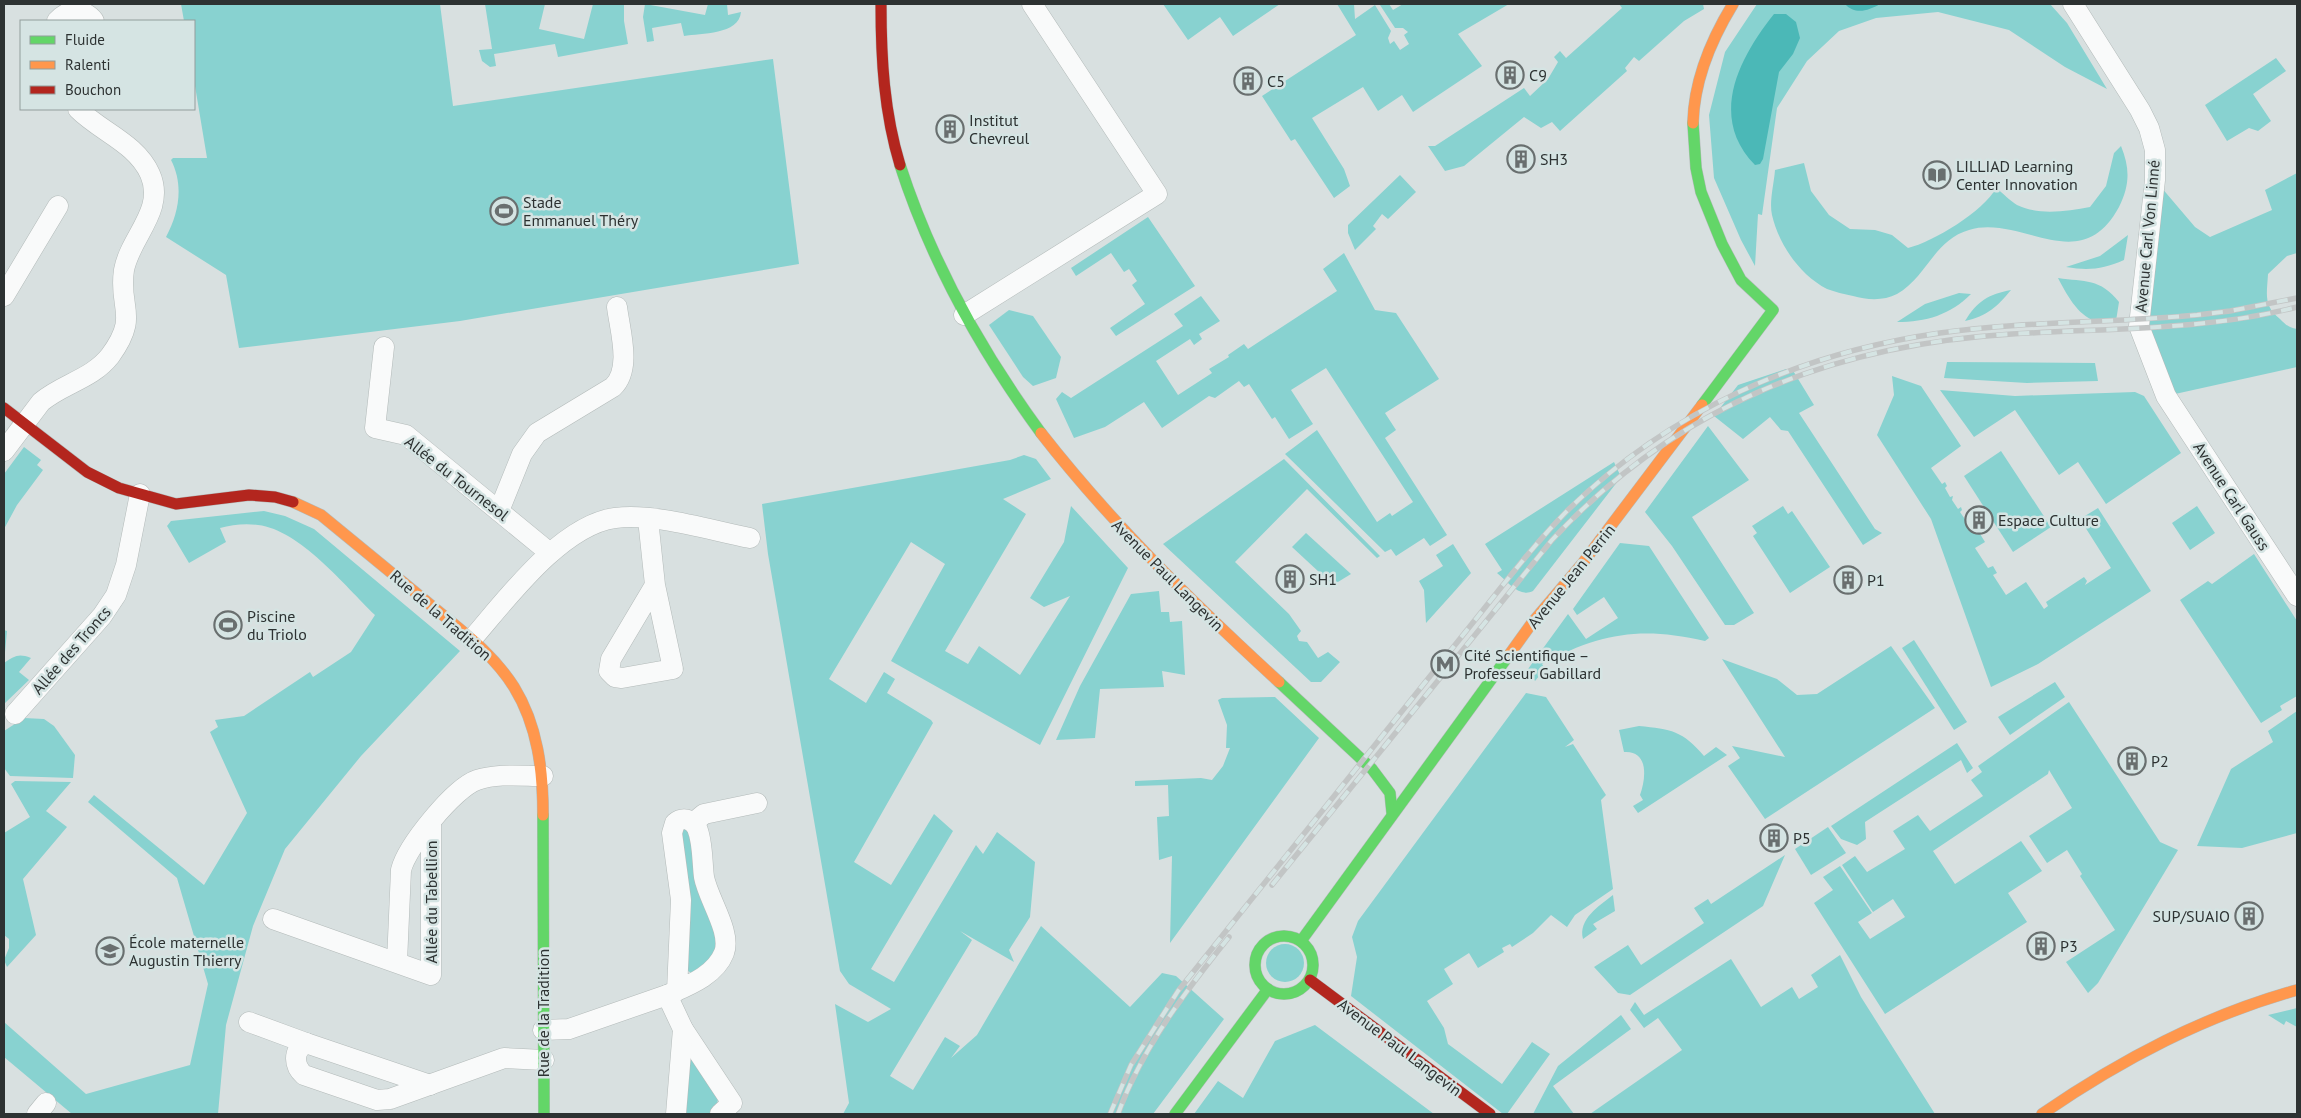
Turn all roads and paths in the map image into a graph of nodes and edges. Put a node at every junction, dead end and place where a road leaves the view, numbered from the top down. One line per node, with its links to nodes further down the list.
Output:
1 (881, 4): 11 (street, Avenue Paul Langevin)
2 (1032, 4): 11 (street)
3 (1733, 4): 28 (street, Avenue Jean Perrin)
4 (2073, 4): 13 (street, Avenue Carl Von Linné)
5 (58, 20): 6 (street)
6 (93, 20)
7 (79, 110): 15 (street)
8 (58, 206): 9 (street)
9 (4, 296)
10 (617, 307): 18 (street)
11 (964, 315): 28 (street, Avenue Paul Langevin)
12 (384, 346): 18 (street, Allée du Tournesol)
13 (2166, 396): 23 (street, Avenue Carl Gauss)
14 (4, 408): 15 (street, Rue de la Tradition)
15 (24, 424): 16 (street); 17 (street, Rue de la Tradition)
16 (4, 451)
17 (140, 494): 24 (street, Rue de la Tradition); 25 (street, Allée des Troncs)
18 (499, 511): 21 (street, Allée du Tournesol)
19 (648, 519): 20 (street); 21 (street); 22 (street)
20 (750, 538)
21 (550, 553): 24 (street)
22 (656, 585): 22 (street)
23 (2297, 596)
24 (472, 638): 26 (street, Rue de la Tradition)
25 (14, 714)
26 (543, 776): 30 (street, Allée du Tabellion); 40 (street, Rue de la Tradition)
27 (757, 803): 29 (street)
28 (1392, 812): 32 (street, Avenue Jean Perrin)
29 (693, 823): 37 (street); 37 (street)
30 (431, 824): 33 (street, Allée du Tabellion); 33 (street, Allée du Tabellion)
31 (274, 919): 33 (street, Allée du Tabellion)
32 (1301, 941): 34 (street); 35 (street)
33 (397, 962)
34 (1310, 980): 35 (street); 48 (street, Avenue Paul Langevin)
35 (1268, 989): 47 (street)
36 (2297, 990): 49 (street)
37 (672, 993): 39 (street); 40 (street)
38 (249, 1022): 41 (street)
39 (683, 1028): 45 (street); 46 (street)
40 (543, 1030): 42 (street, Rue de la Tradition)
41 (306, 1043): 43 (street); 43 (street)
42 (544, 1060): 43 (street); 44 (street, Rue de la Tradition)
43 (430, 1085)
44 (544, 1114)
45 (676, 1114)
46 (720, 1114)
47 (1175, 1114)
48 (1490, 1114)
49 (2042, 1114)

